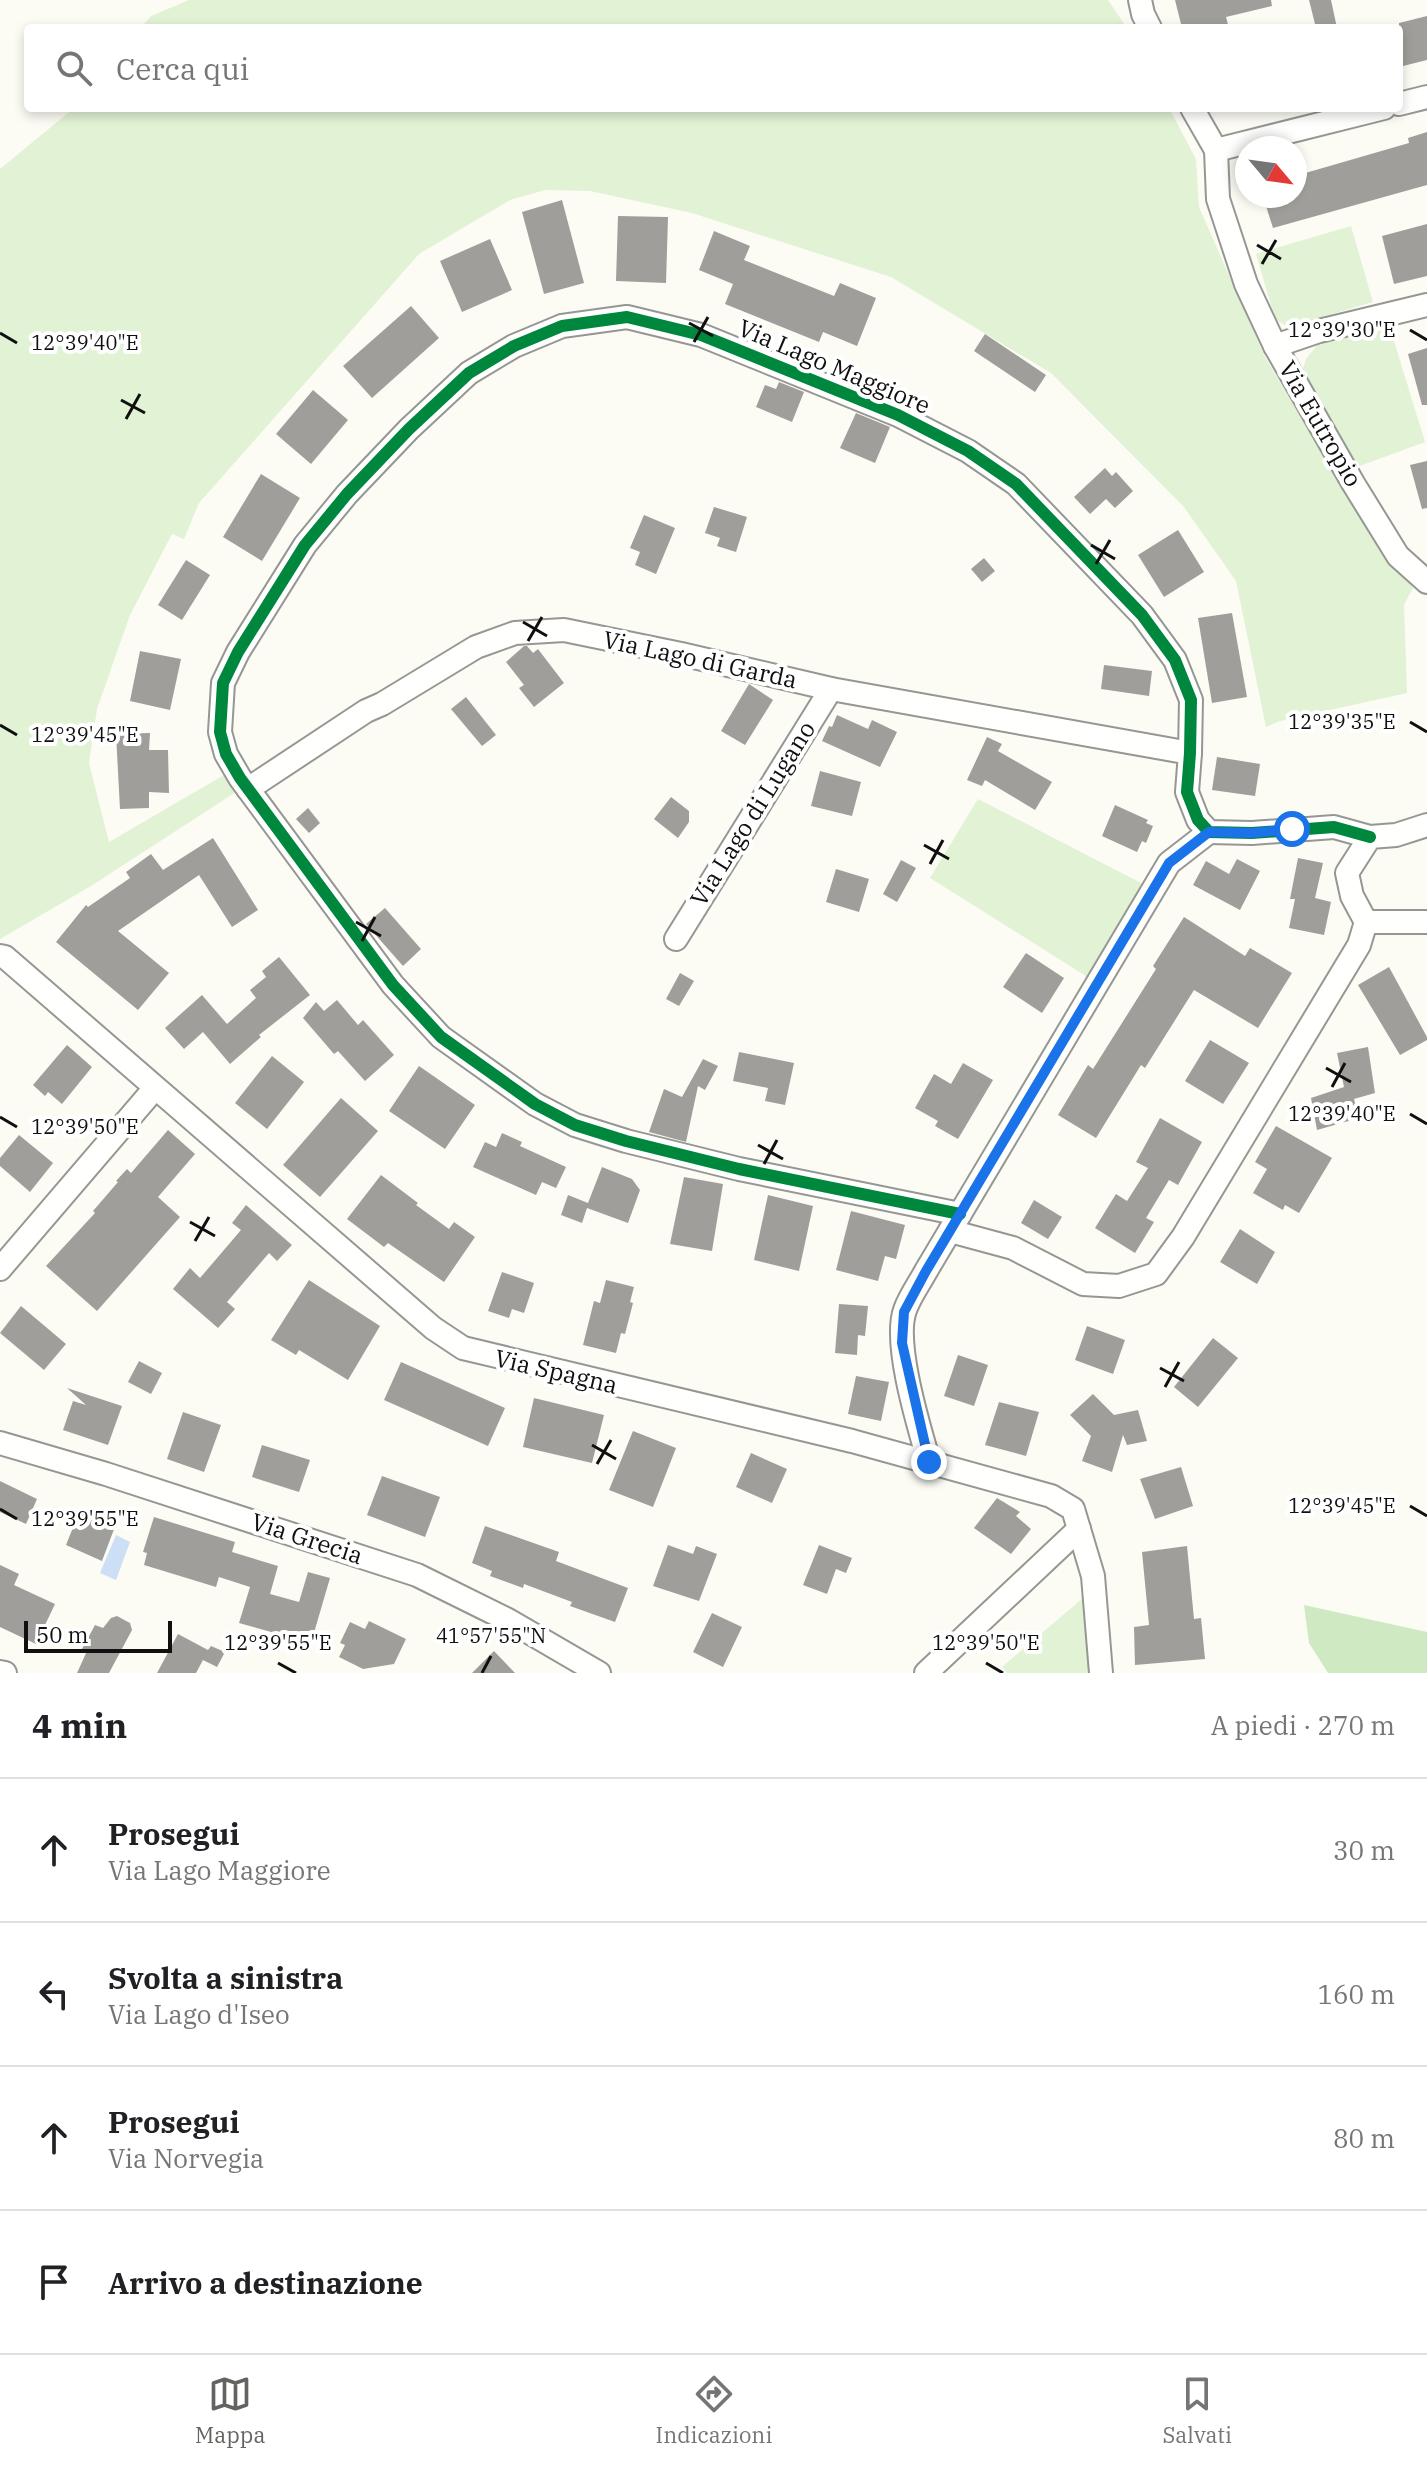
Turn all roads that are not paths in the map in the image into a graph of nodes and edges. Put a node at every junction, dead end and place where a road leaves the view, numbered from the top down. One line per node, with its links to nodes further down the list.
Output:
1 (1140, 0): 2 (street)
2 (1148, 24)
3 (1427, 97): 4 (street)
4 (1403, 103)
5 (1194, 112): 7 (street, Via Eutropio)
6 (1368, 112): 7 (street)
7 (1216, 150): 9 (street, Via Eutropio)
8 (1427, 305): 9 (street)
9 (1275, 346): 10 (street, Via Eutropio)
10 (1427, 582)
11 (831, 689): 12 (street, Via Lago di Garda); 13 (street, Via Lago di Garda); 19 (street, Via Lago di Lugano)
12 (1190, 753): 13 (street, Via Lago Maggiore); 15 (street, Via Lago Maggiore)
13 (248, 789): 22 (street, Via Lago Maggiore)
14 (1427, 825): 16 (street)
15 (1209, 832): 16 (street); 22 (street)
16 (1370, 837): 17 (street)
17 (1366, 922): 18 (street); 22 (street, Via Lago Maggiore)
18 (1427, 922)
19 (676, 939)
20 (0, 956): 21 (street, Via Spagna)
21 (155, 1088): 23 (street); 25 (street, Via Spagna)
22 (955, 1223): 25 (street)
23 (0, 1269)
24 (0, 1443): 27 (street, Via Grecia)
25 (929, 1462): 26 (street, Via Spagna)
26 (1079, 1529): 28 (street); 29 (street, Via Spagna)
27 (599, 1673)
28 (926, 1673)
29 (1101, 1673)

